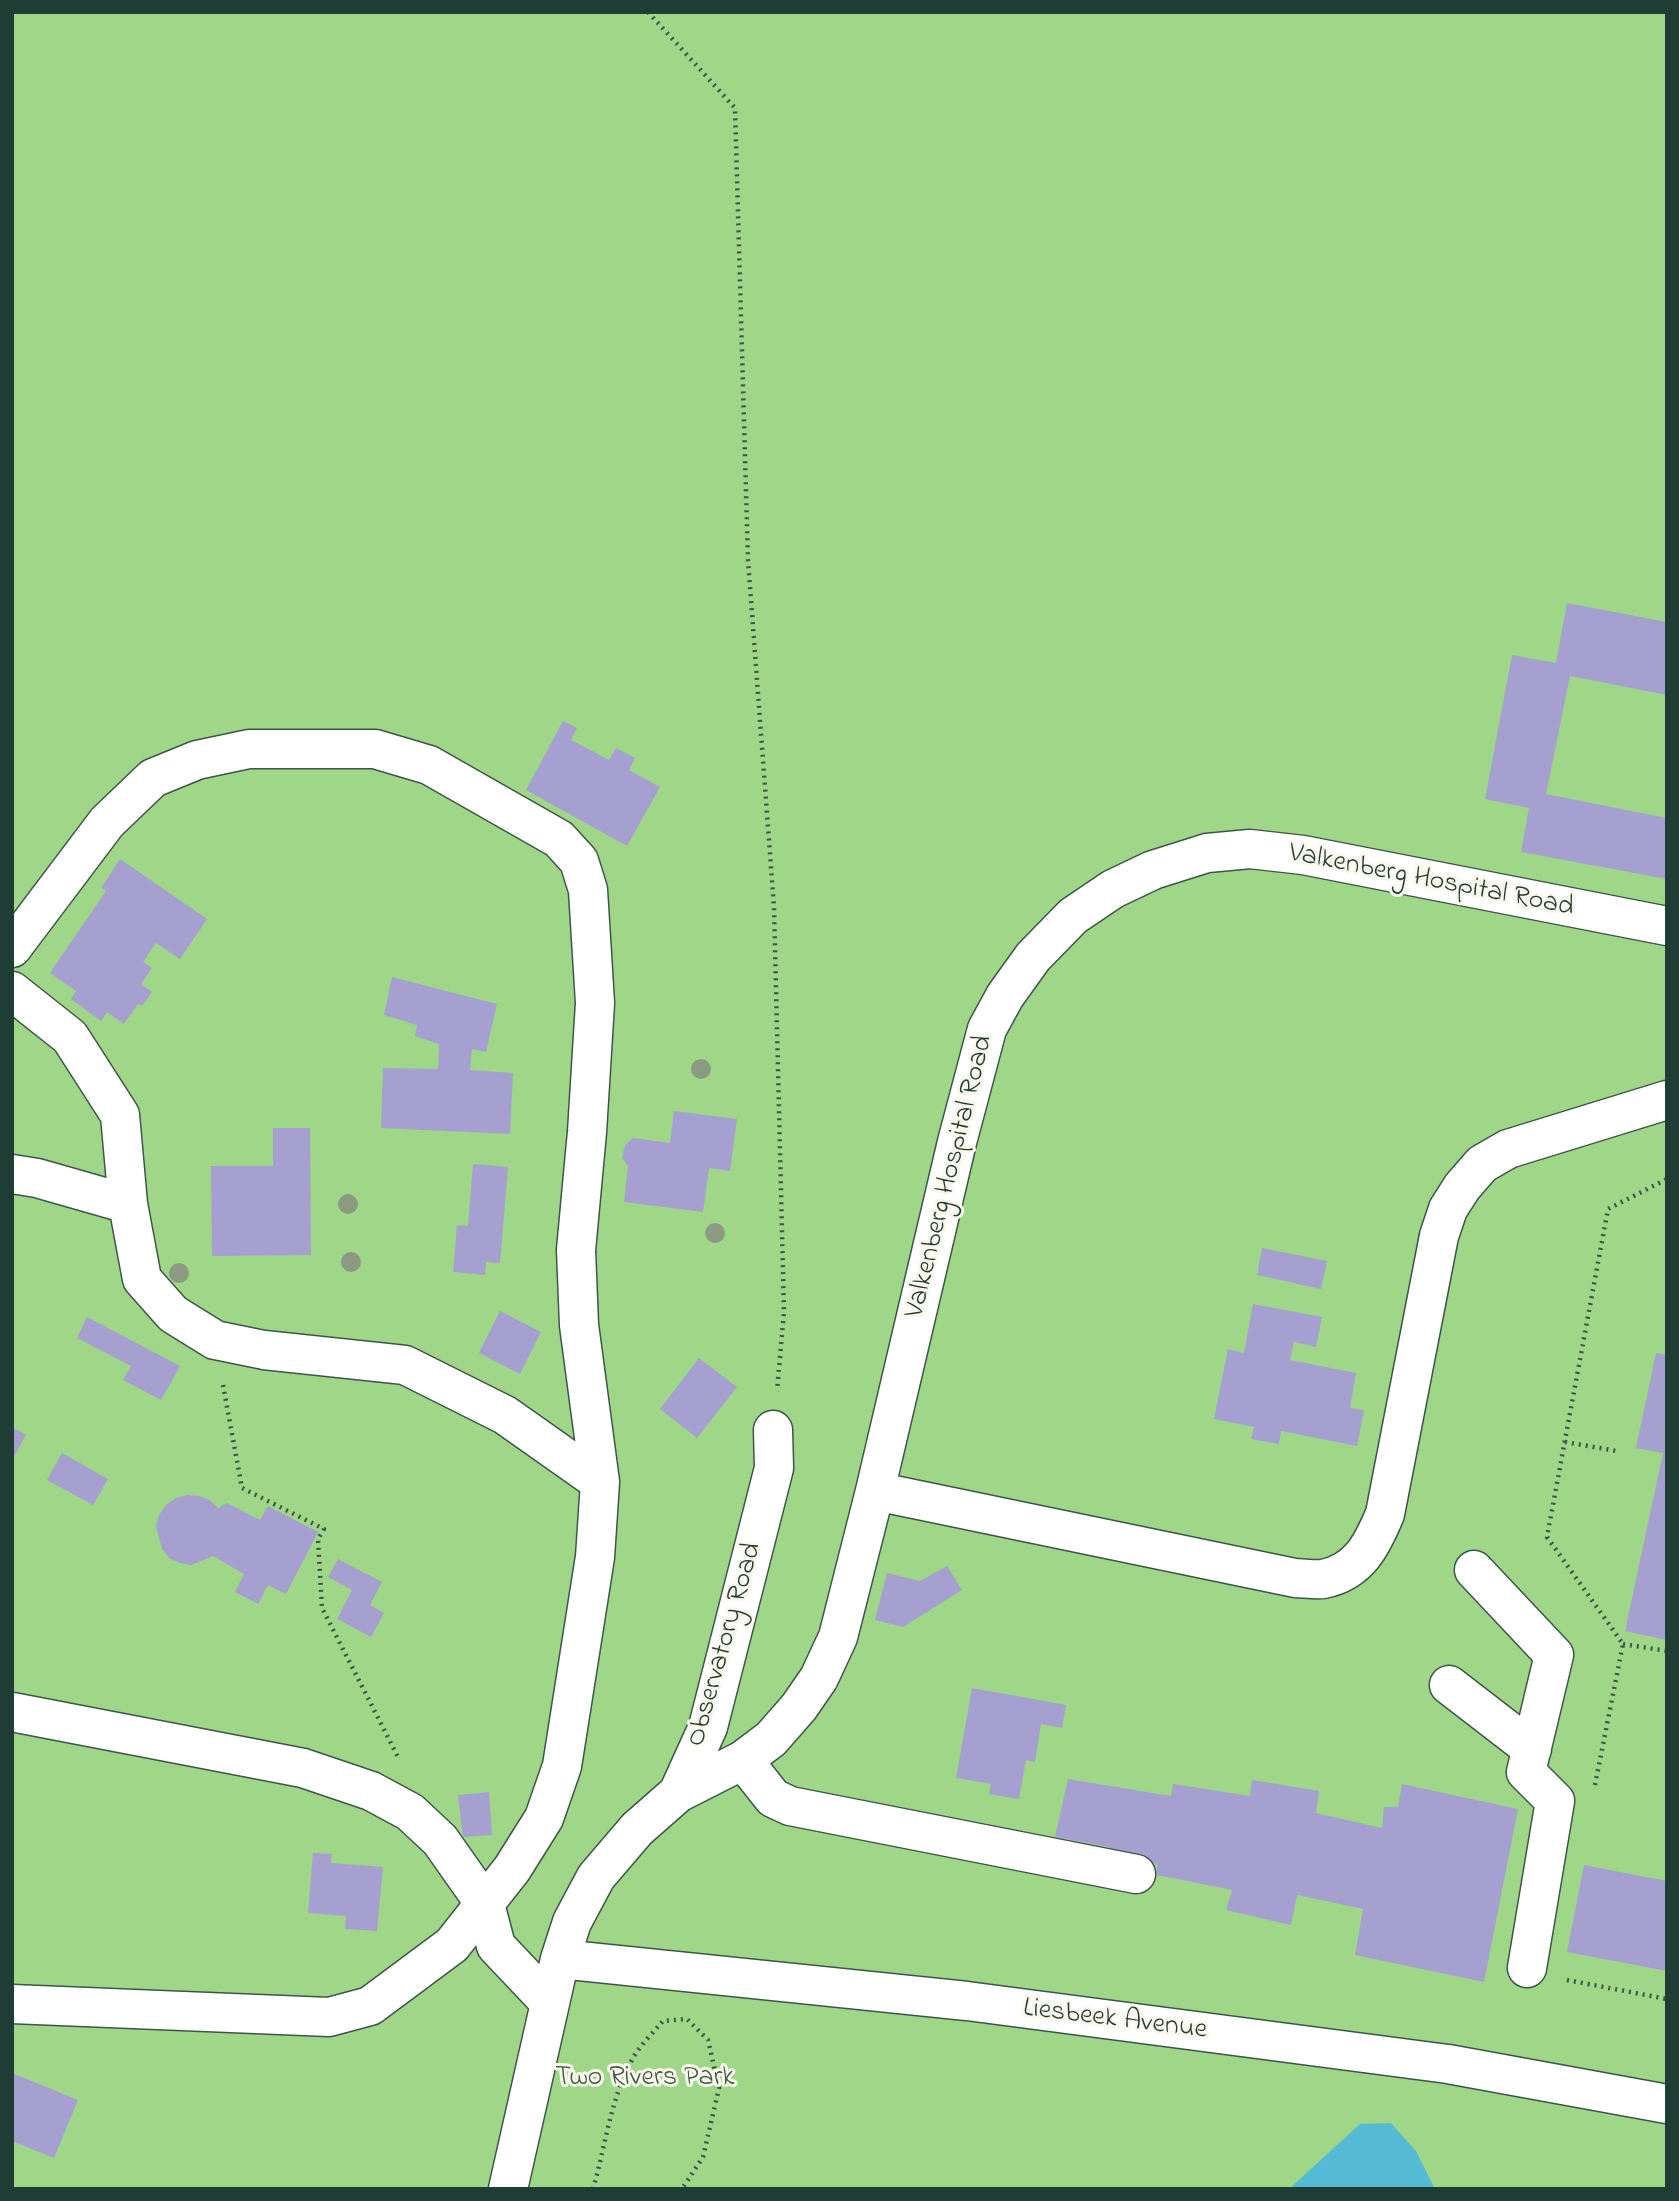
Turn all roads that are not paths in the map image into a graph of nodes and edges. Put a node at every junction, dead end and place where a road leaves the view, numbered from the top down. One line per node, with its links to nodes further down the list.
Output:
1 (1667, 926): 9 (street, Valkenberg Hospital Road)
2 (12, 948): 8 (street)
3 (12, 991): 6 (street)
4 (1667, 1100): 9 (street)
5 (12, 1174): 6 (street)
6 (128, 1204): 8 (street)
7 (774, 1430): 15 (street, Observatory Road)
8 (600, 1482): 17 (street)
9 (875, 1491): 14 (street, Valkenberg Hospital Road)
10 (1474, 1570): 13 (street)
11 (1449, 1685): 13 (street)
12 (12, 1712): 17 (street)
13 (1532, 1749): 19 (street)
14 (743, 1760): 15 (street, Valkenberg Hospital Road); 16 (street)
15 (678, 1793): 18 (street, Observatory Road)
16 (1136, 1874)
17 (485, 1904): 20 (street); 21 (street)
18 (560, 1959): 20 (street, Observatory Road); 22 (street, Liesbeek Avenue)
19 (1541, 1973)
20 (550, 2003): 23 (street, Observatory Road)
21 (12, 2004)
22 (1667, 2104)
23 (508, 2189)

